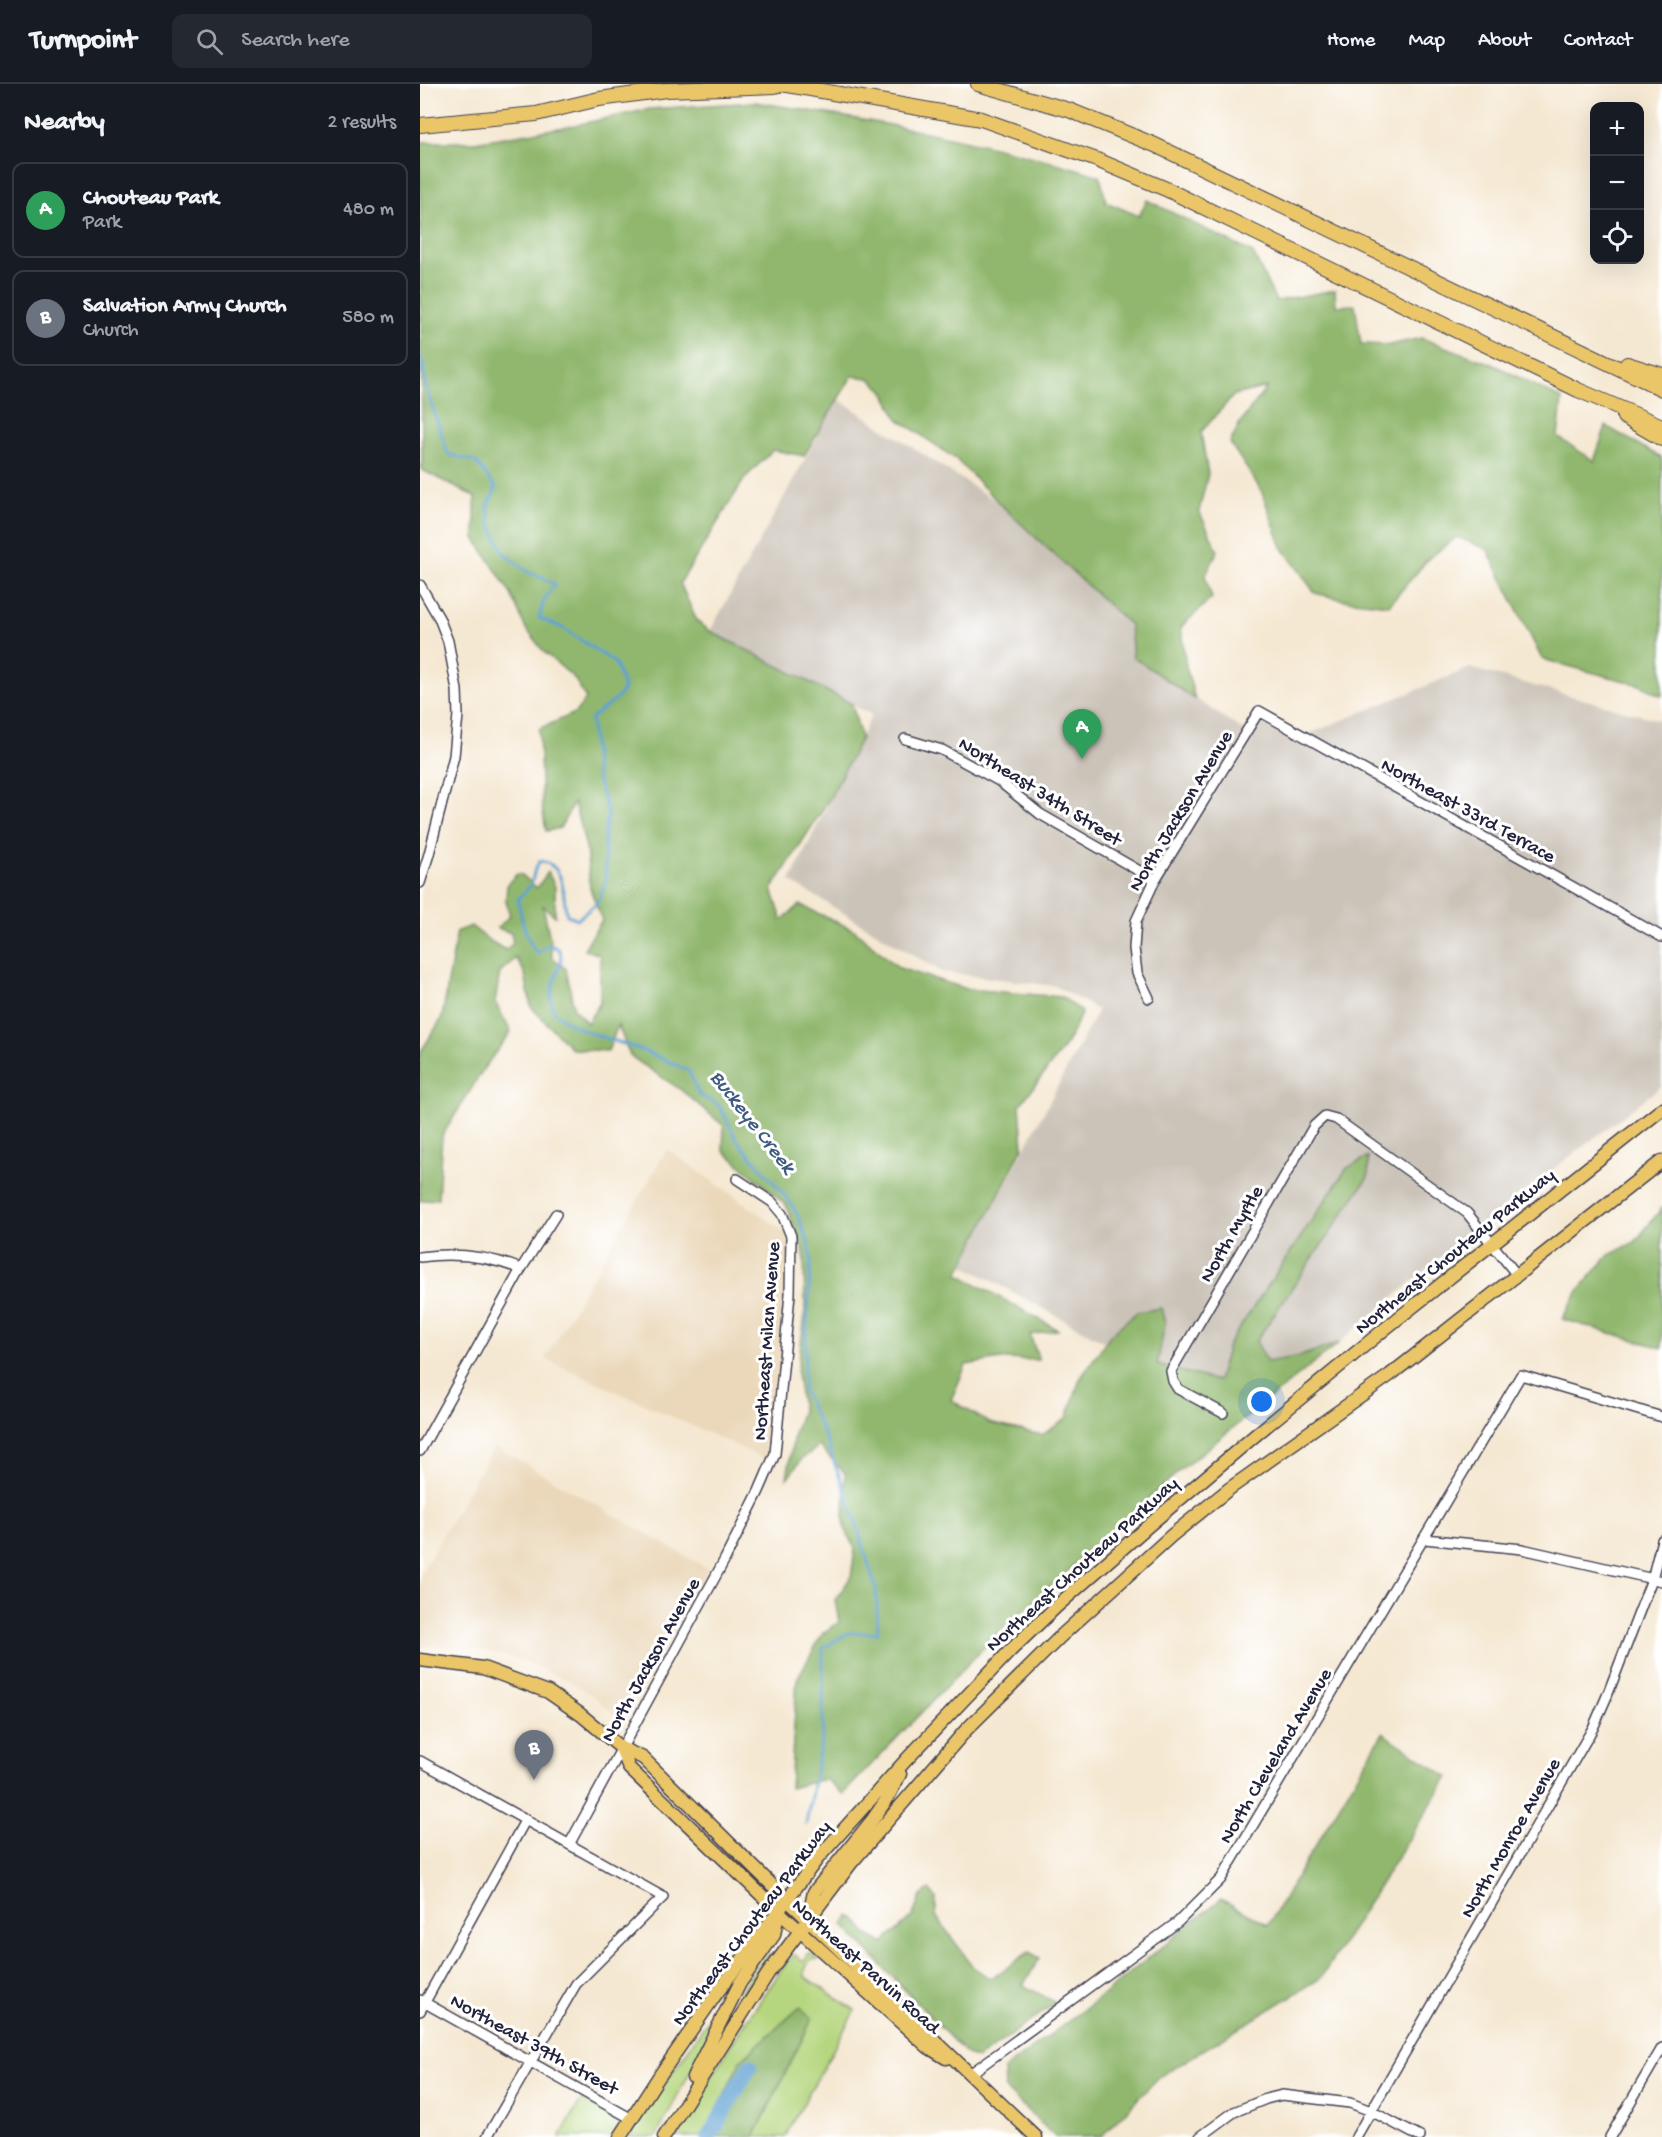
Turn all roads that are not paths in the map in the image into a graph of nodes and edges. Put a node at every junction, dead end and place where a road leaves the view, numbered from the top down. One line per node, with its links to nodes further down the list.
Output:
1 (767, 84): 3 (highway)
2 (978, 84): 5 (highway)
3 (788, 86): 4 (highway); 8 (highway)
4 (420, 125)
5 (1589, 353): 6 (highway); 7 (highway)
6 (1662, 375)
7 (1662, 389)
8 (1578, 390): 9 (highway); 10 (highway)
9 (1662, 426)
10 (1662, 440)
11 (420, 585): 15 (street)
12 (1259, 711): 14 (street, North Jackson Avenue); 16 (street, Northeast 33rd Terrace)
13 (905, 739): 14 (street, Northeast 34th Street)
14 (1155, 880): 17 (street, North Jackson Avenue)
15 (420, 883)
16 (1662, 937)
17 (1149, 998)
18 (1662, 1109): 24 (main road, Northeast Chouteau Parkway)
19 (1662, 1150): 21 (main road)
20 (1662, 1161): 21 (main road, Northeast Chouteau Parkway)
21 (1641, 1178): 27 (main road, Northeast Chouteau Parkway)
22 (737, 1179): 31 (street, Northeast Milan Avenue)
23 (556, 1214): 26 (street)
24 (1494, 1245): 27 (street); 28 (street, North Myrtle); 37 (main road, Northeast Chouteau Parkway)
25 (420, 1257): 26 (street)
26 (521, 1269): 30 (street)
27 (1517, 1275): 43 (main road, Northeast Chouteau Parkway)
28 (1223, 1413)
29 (1662, 1417): 32 (street, North Cleveland Avenue)
30 (420, 1451)
31 (759, 1491): 36 (street, North Jackson Avenue)
32 (1425, 1539): 34 (street); 49 (street, North Cleveland Avenue)
33 (1662, 1540): 34 (street, North Monroe Avenue)
34 (1657, 1580): 50 (street, North Monroe Avenue)
35 (420, 1660): 36 (main road, Northeast Parvin Road)
36 (621, 1748): 40 (street, North Jackson Avenue); 41 (main road, Northeast Parvin Road); 42 (main road, Northeast Parvin Road)
37 (907, 1759): 41 (main road, Northeast Chouteau Parkway); 43 (main road)
38 (420, 1761): 39 (street)
39 (526, 1819): 40 (street); 46 (street)
40 (570, 1843): 48 (street)
41 (782, 1895): 42 (main road, Northeast Chouteau Parkway); 43 (main road, Northeast Parvin Road)
42 (778, 1911): 44 (main road, Northeast Parvin Road); 51 (main road, Northeast Chouteau Parkway); 52 (main road)
43 (808, 1920): 44 (main road, Northeast Chouteau Parkway); 45 (main road); 49 (main road, Northeast Parvin Road)
44 (800, 1930): 45 (main road, Northeast Parvin Road); 52 (main road, Northeast Chouteau Parkway)
45 (809, 1940): 49 (main road, Northeast Parvin Road)
46 (422, 2005): 48 (street, Northeast 39th Street)
47 (1662, 2048): 60 (street)
48 (531, 2061): 51 (street, Northeast 39th Street); 53 (street)
49 (970, 2074): 56 (main road, Northeast Parvin Road)
50 (1371, 2111): 57 (street); 58 (street, North Monroe Avenue); 59 (street)
51 (632, 2119): 54 (main road, Northeast Chouteau Parkway)
52 (671, 2124): 55 (main road, Northeast Chouteau Parkway)
53 (487, 2137)
54 (620, 2137)
55 (664, 2137)
56 (1036, 2137)
57 (1200, 2137)
58 (1356, 2137)
59 (1420, 2137)
60 (1610, 2137)

